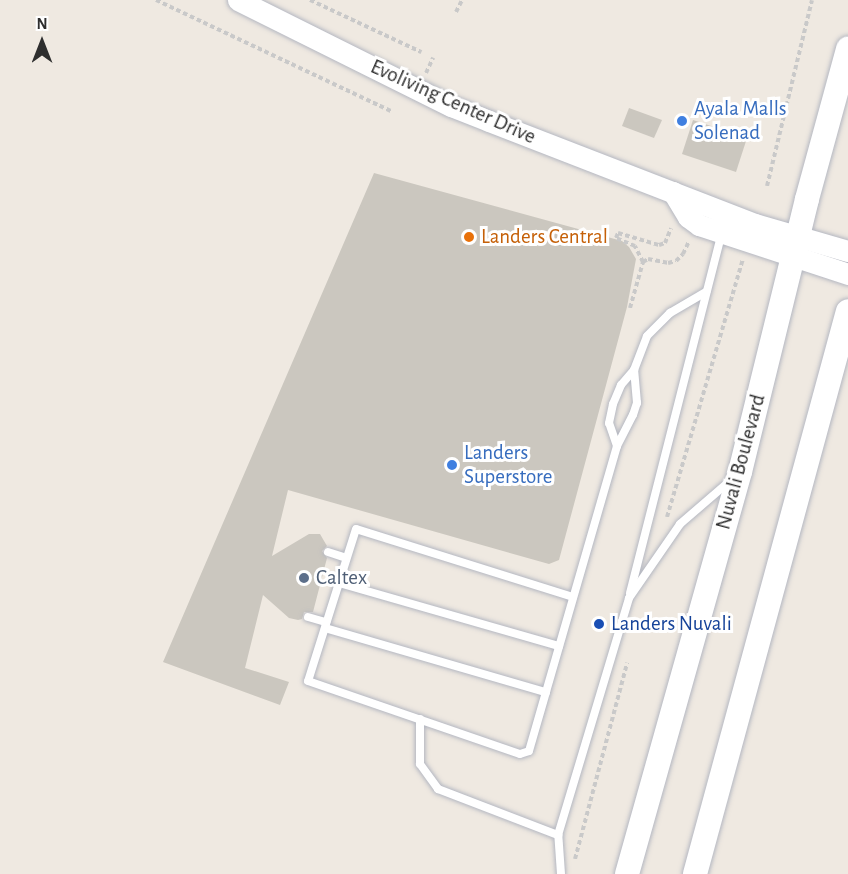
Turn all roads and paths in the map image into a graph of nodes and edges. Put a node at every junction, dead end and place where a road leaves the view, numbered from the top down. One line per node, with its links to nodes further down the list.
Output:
1 (156, 0): 11 (path)
2 (238, 0): 13 (street, Evoliving Center Drive)
3 (310, 0): 8 (path)
4 (462, 0): 6 (path)
5 (812, 0): 12 (path)
6 (456, 12)
7 (848, 49): 17 (main road, Nuvali Boulevard)
8 (421, 52)
9 (433, 58): 10 (path)
10 (423, 79)
11 (391, 111)
12 (767, 186)
13 (673, 192): 15 (street, Evoliving Center Drive); 17 (street, Evoliving Center Drive)
14 (671, 228): 19 (path)
15 (722, 233): 17 (street, Evoliving Center Drive); 21 (lane)
16 (690, 236): 19 (path)
17 (795, 247): 18 (street, Evoliving Center Drive); 20 (street, Evoliving Center Drive); 26 (main road, Nuvali Boulevard)
18 (848, 251)
19 (643, 262): 22 (path)
20 (848, 274)
21 (706, 292): 24 (lane); 31 (lane)
22 (630, 308)
23 (848, 311): 40 (main road)
24 (634, 370): 25 (lane); 25 (lane)
25 (617, 446): 30 (lane)
26 (740, 472): 31 (lane); 39 (main road, Nuvali Boulevard)
27 (328, 552): 28 (lane)
28 (346, 558): 29 (lane); 30 (lane)
29 (339, 583): 33 (lane); 34 (lane)
30 (573, 597): 34 (lane)
31 (629, 598): 37 (lane)
32 (308, 617): 33 (lane)
33 (326, 625): 35 (lane); 36 (lane)
34 (559, 646): 35 (lane)
35 (546, 692): 36 (lane)
36 (420, 719): 37 (lane)
37 (558, 834): 38 (lane)
38 (561, 874)
39 (627, 874)
40 (695, 874)

